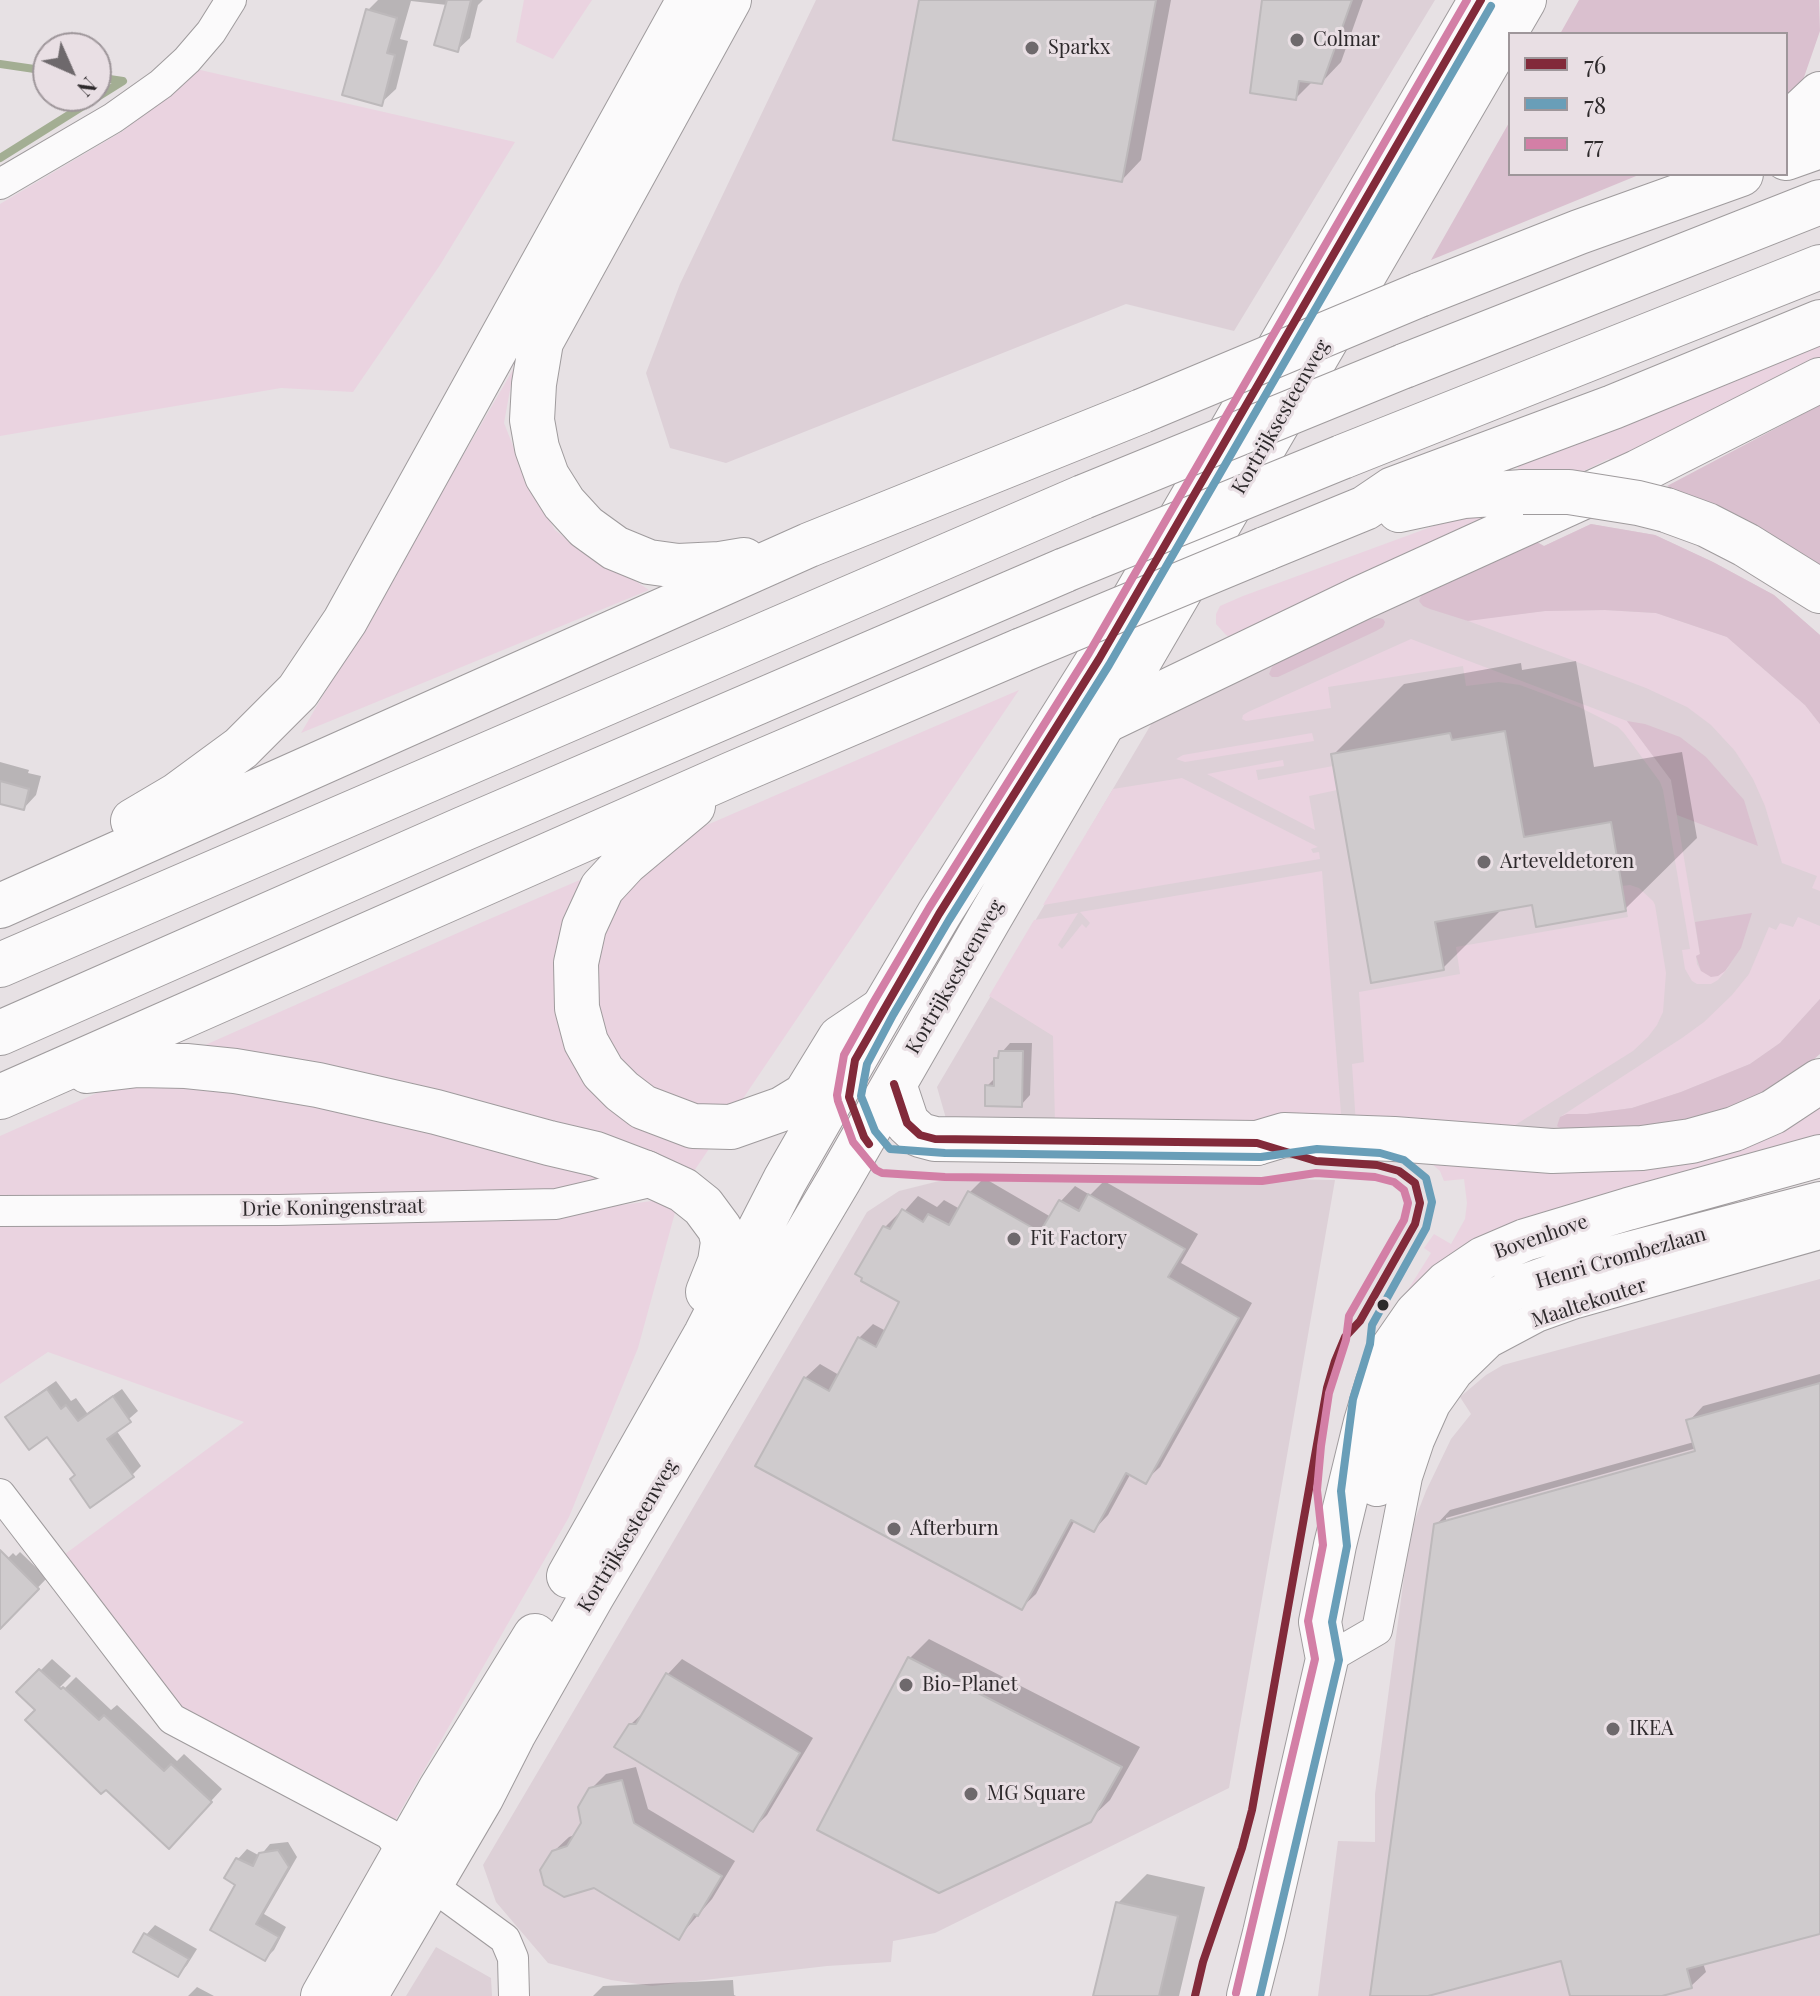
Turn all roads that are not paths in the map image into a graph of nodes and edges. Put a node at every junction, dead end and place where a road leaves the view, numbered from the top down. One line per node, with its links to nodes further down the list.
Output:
1 (231, 0): 14 (street)
2 (667, 0): 7 (main road)
3 (689, 0): 7 (main road)
4 (729, 0): 21 (main road)
5 (1481, 0): 27 (main road, Kortrijksesteenweg)
6 (1524, 0): 23 (main road, Kortrijksesteenweg)
7 (659, 56): 25 (main road)
8 (1820, 94): 9 (main road)
9 (1788, 124)
10 (1820, 146): 11 (main road)
11 (1788, 157)
12 (1700, 176): 16 (main road)
13 (1735, 176): 16 (main road)
14 (0, 184)
15 (1820, 202): 26 (main road, bridge)
16 (1579, 232): 21 (main road, bridge)
17 (1820, 267): 28 (main road, bridge)
18 (1820, 322): 20 (main road)
19 (1820, 380): 23 (main road)
20 (1365, 508): 22 (main road, bridge); 24 (main road, bridge)
21 (809, 545): 25 (main road)
22 (1820, 591)
23 (1103, 722): 31 (main road, Kortrijksesteenweg)
24 (732, 774): 27 (main road); 29 (main road)
25 (8, 902)
26 (0, 965)
27 (883, 1009): 38 (main road, Kortrijksesteenweg)
28 (0, 1033)
29 (49, 1076): 32 (main road); 34 (main road)
30 (1820, 1081): 31 (main road)
31 (894, 1084): 42 (main road, Kortrijksesteenweg)
32 (0, 1097)
33 (1820, 1156): 40 (street, Bovenhove)
34 (654, 1176): 36 (street, Drie Koningenstraat); 38 (main road)
35 (1820, 1203): 40 (street, Henri Crombezlaan)
36 (0, 1211)
37 (1820, 1234): 40 (street, Maaltekouter)
38 (706, 1334): 41 (main road, Kortrijksesteenweg)
39 (0, 1494): 41 (street)
40 (1327, 1659): 46 (street, Bovenhove)
41 (404, 1850): 42 (street); 43 (main road, Kortrijksesteenweg)
42 (431, 1885): 44 (main road, Kortrijksesteenweg); 45 (street)
43 (323, 1996)
44 (365, 1996)
45 (514, 1996)
46 (1248, 1996)

